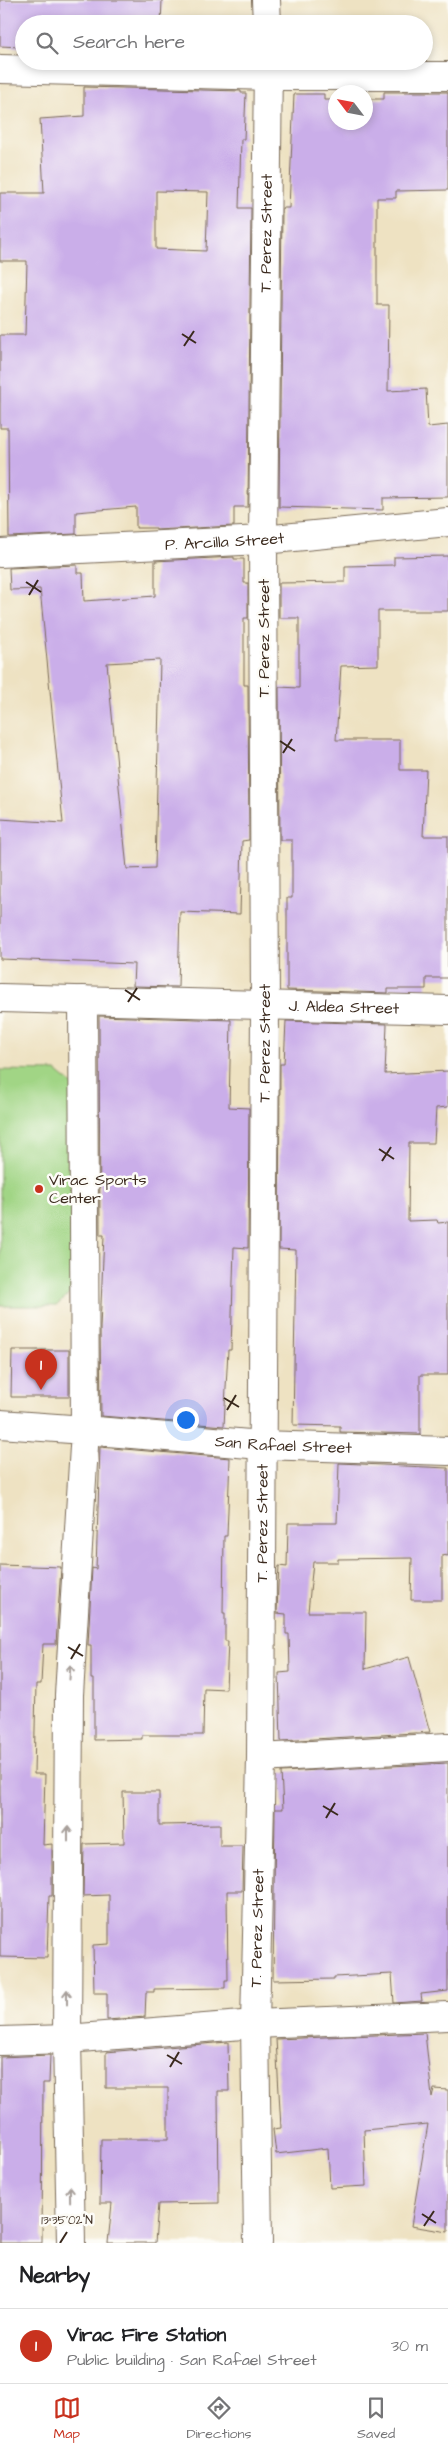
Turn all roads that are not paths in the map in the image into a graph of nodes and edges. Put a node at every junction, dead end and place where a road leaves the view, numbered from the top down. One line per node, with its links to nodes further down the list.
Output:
1 (266, 0): 2 (street)
2 (267, 15)
3 (0, 69): 4 (street)
4 (15, 69)
5 (269, 70): 9 (street, T. Perez Street)
6 (295, 70): 7 (street)
7 (448, 76)
8 (448, 522): 9 (street, P. Arcilla Street)
9 (263, 540): 10 (street, P. Arcilla Street); 13 (street, T. Perez Street)
10 (0, 553)
11 (0, 998): 12 (street, J. Aldea Street)
12 (83, 1000): 13 (street, J. Aldea Street); 16 (street)
13 (265, 1007): 14 (street, J. Aldea Street); 17 (street, T. Perez Street)
14 (448, 1010)
15 (0, 1424): 16 (street, San Rafael Street)
16 (85, 1430): 17 (street, San Rafael Street); 23 (street, one-way to 16)
17 (262, 1445): 18 (street, San Rafael Street); 20 (street, T. Perez Street)
18 (448, 1451)
19 (448, 1747): 20 (street)
20 (261, 1758): 22 (street, T. Perez Street)
21 (448, 2016): 22 (street)
22 (256, 2024): 23 (street); 26 (street, T. Perez Street)
23 (67, 2039): 24 (street); 25 (street, one-way to 23)
24 (0, 2041)
25 (71, 2243)
26 (258, 2243)

